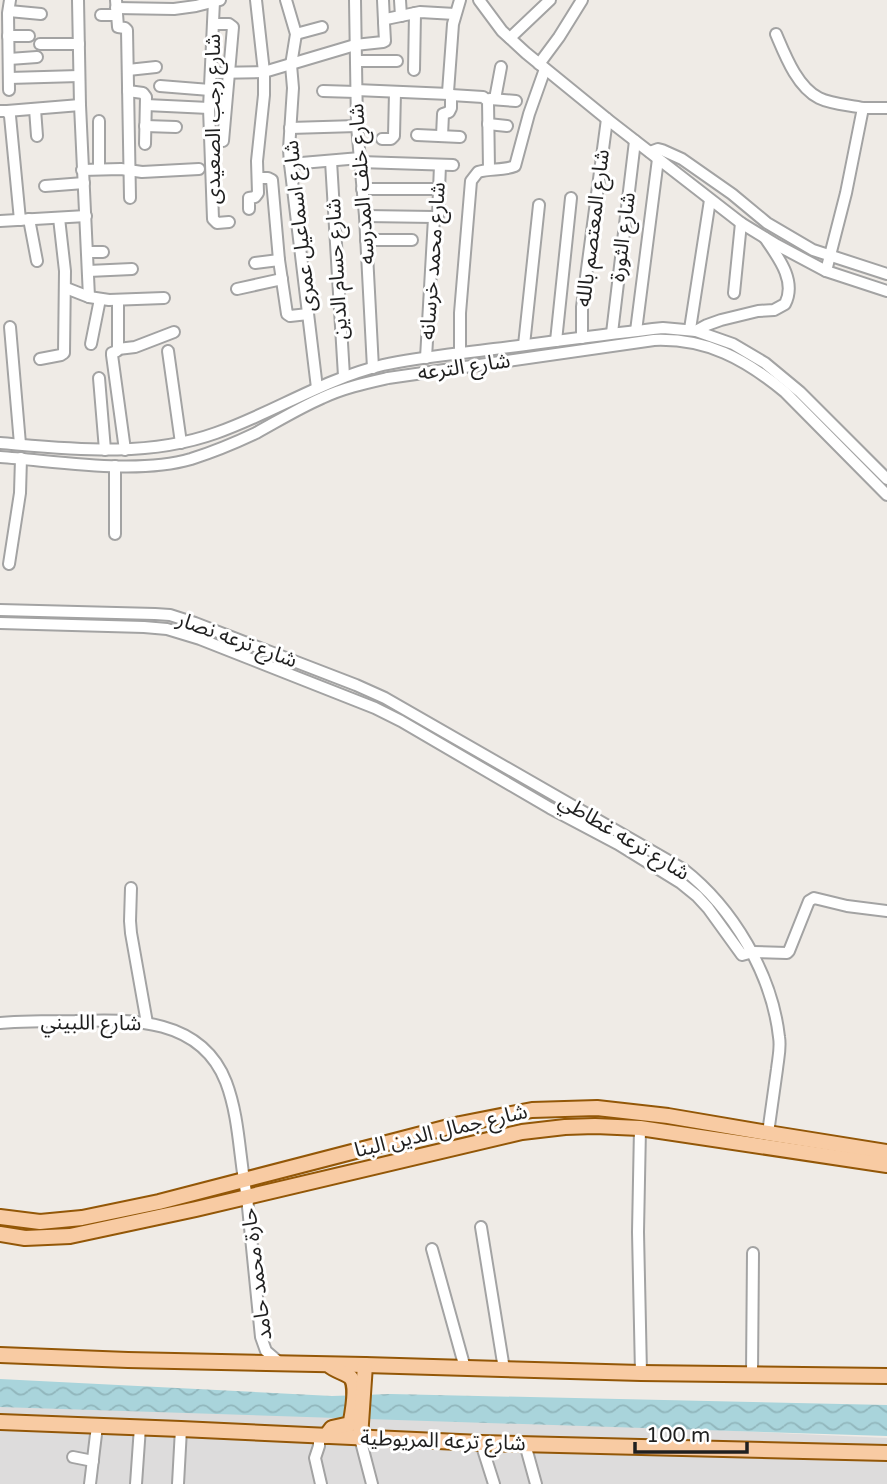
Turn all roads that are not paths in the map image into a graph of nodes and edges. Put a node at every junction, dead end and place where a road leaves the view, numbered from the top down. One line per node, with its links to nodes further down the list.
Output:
1 (78, 0): 30 (street)
2 (256, 0): 42 (street)
3 (286, 0): 24 (street)
4 (383, 0): 21 (street)
5 (400, 0): 20 (street)
6 (422, 0): 16 (street)
7 (460, 0): 18 (street)
8 (479, 0): 28 (street)
9 (550, 0): 28 (street)
10 (582, 0): 37 (street)
11 (217, 1): 14 (street); 22 (street, شارع رجب الصعيدى)
12 (355, 1): 31 (street, شارع خلف المدرسه)
13 (434, 6): 16 (street); 18 (street)
14 (116, 8): 19 (street); 40 (street)
15 (7, 9): 17 (street); 26 (street)
16 (418, 13): 20 (street); 41 (street)
17 (41, 14)
18 (455, 14): 52 (street)
19 (102, 15)
20 (401, 16): 21 (street)
21 (384, 21): 31 (street)
22 (213, 23): 43 (street, شارع رجب الصعيدى); 44 (street)
23 (322, 27): 24 (street)
24 (296, 34): 36 (street, شارع اسماعيل عمرى)
25 (776, 34): 58 (street)
26 (8, 36): 27 (street); 32 (street)
27 (29, 36)
28 (510, 38): 37 (street)
29 (40, 44): 30 (street)
30 (79, 44): 45 (street)
31 (355, 45): 34 (street, شارع خلف المدرسه); 36 (street)
32 (6, 53): 33 (street); 45 (street)
33 (37, 57)
34 (356, 61): 35 (street); 50 (street, شارع خلف المدرسه)
35 (397, 61)
36 (291, 65): 42 (street); 69 (street, شارع اسماعيل عمرى)
37 (542, 66): 62 (street); 88 (street)
38 (156, 67): 40 (street)
39 (501, 67): 53 (street)
40 (128, 70): 48 (street)
41 (414, 70)
42 (264, 72): 44 (street); 91 (street)
43 (211, 73): 44 (street); 47 (street, شارع رجب الصعيدى)
44 (228, 73): 75 (street)
45 (79, 76): 55 (street)
46 (160, 86): 47 (street)
47 (210, 90): 57 (street, شارع رجب الصعيدى)
48 (128, 91): 56 (street); 90 (street)
49 (323, 91): 50 (street)
50 (356, 91): 51 (street); 66 (street, شارع خلف المدرسه)
51 (394, 92): 52 (street); 74 (street)
52 (450, 95): 53 (street); 72 (street)
53 (491, 99): 54 (street); 64 (street)
54 (516, 100)
55 (79, 105): 60 (street); 89 (street)
56 (146, 105): 57 (street); 65 (street)
57 (209, 108): 107 (street, شارع رجب الصعيدى)
58 (863, 108): 59 (street); 115 (street)
59 (887, 108)
60 (35, 109): 61 (street); 71 (street)
61 (4, 111): 77 (street)
62 (607, 119): 76 (street); 139 (street, شارع المعتصم بالله)
63 (99, 121): 86 (street)
64 (488, 124): 67 (street); 88 (street)
65 (145, 126): 68 (street); 79 (street)
66 (357, 126): 69 (street); 81 (street, شارع خلف المدرسه)
67 (508, 126)
68 (176, 127)
69 (290, 128): 83 (street, شارع اسماعيل عمرى)
70 (417, 135): 72 (street)
71 (37, 136)
72 (442, 136): 73 (street)
73 (460, 136)
74 (382, 139)
75 (223, 141)
76 (635, 141): 80 (street); 137 (street, شارع الثورة)
77 (12, 142): 78 (street); 105 (street)
78 (0, 144)
79 (145, 144)
80 (654, 155): 98 (street); 115 (street); 135 (street)
81 (360, 160): 82 (street); 84 (street); 94 (street, شارع خلف المدرسه)
82 (331, 161): 83 (street); 149 (street, شارع حسام الدين)
83 (290, 164): 132 (street, شارع اسماعيل عمرى)
84 (440, 164): 85 (street); 95 (street, شارع محمد خرسانه)
85 (453, 165)
86 (99, 169): 89 (street); 90 (street)
87 (199, 169): 90 (street)
88 (489, 169): 145 (street)
89 (82, 170): 92 (street)
90 (129, 170): 96 (street)
91 (258, 178): 100 (street); 116 (street)
92 (83, 183): 93 (street); 101 (street)
93 (45, 186)
94 (362, 189): 95 (street); 102 (street, شارع خلف المدرسه)
95 (439, 189): 103 (street, شارع محمد خرسانه)
96 (131, 198)
97 (571, 198): 140 (street)
98 (710, 200): 108 (street); 134 (street)
99 (538, 205): 142 (street)
100 (249, 209)
101 (86, 216): 104 (street); 112 (street)
102 (365, 216): 103 (street); 110 (street, شارع خلف المدرسه)
103 (434, 217): 146 (street, شارع محمد خرسانه)
104 (59, 218): 105 (street); 125 (street)
105 (25, 219): 106 (street); 117 (street)
106 (0, 221)
107 (229, 222)
108 (741, 223): 109 (street); 128 (street)
109 (765, 238): 114 (street); 119 (street, شارع الترعه)
110 (366, 240): 111 (street); 148 (street, شارع خلف المدرسه)
111 (412, 240)
112 (87, 252): 113 (street); 121 (street)
113 (103, 252)
114 (796, 255): 119 (street); 122 (street)
115 (831, 257): 122 (street); 123 (street)
116 (279, 260): 118 (street); 124 (street)
117 (37, 261)
118 (255, 263)
119 (783, 268): 134 (street, شارع الترعه)
120 (132, 269): 121 (street)
121 (88, 271): 129 (street)
122 (827, 271): 127 (street)
123 (887, 274)
124 (282, 279): 126 (street); 132 (street)
125 (66, 288): 129 (street); 147 (street)
126 (237, 289)
127 (887, 291)
128 (734, 293)
129 (95, 298): 131 (street); 141 (street)
130 (164, 298): 131 (street)
131 (118, 301): 143 (street)
132 (308, 314): 151 (street, شارع اسماعيل عمرى)
133 (10, 327): 154 (street)
134 (693, 330): 138 (street, شارع الترعه); 160 (street)
135 (636, 331): 137 (street, شارع الترعه); 138 (street, شارع الترعه)
136 (174, 332): 143 (street)
137 (612, 333): 139 (street, شارع الترعه)
138 (677, 334): 159 (street, شارع الترعه); 161 (street, شارع الترعه)
139 (582, 338): 140 (street, شارع الترعه)
140 (556, 341): 142 (street, شارع الترعه)
141 (91, 344)
142 (524, 345): 145 (street, شارع الترعه)
143 (118, 349): 156 (street)
144 (168, 351): 153 (street)
145 (460, 353): 146 (street, شارع الترعه)
146 (426, 358): 148 (street, شارع الترعه)
147 (40, 359)
148 (373, 368): 149 (street, شارع الترعه)
149 (344, 376): 151 (street, شارع الترعه)
150 (99, 378): 155 (street)
151 (317, 388): 153 (street, شارع الترعه)
152 (0, 443): 154 (street, شارع الترعه)
153 (181, 443): 156 (street, شارع الترعه)
154 (20, 444): 155 (street, شارع الترعه)
155 (105, 450): 156 (street, شارع الترعه)
156 (125, 450)
157 (0, 457): 158 (street, شارع الترعه)
158 (21, 458): 159 (street, شارع الترعه); 163 (street)
159 (115, 466): 162 (street)
160 (887, 479)
161 (887, 495)
162 (115, 534)
163 (9, 564)
164 (0, 610): 166 (street, شارع ترعه نصار)
165 (0, 623): 167 (street, شارع ترعه نصار)
166 (321, 672): 167 (street); 168 (street, شارع ترعه نصار)
167 (316, 685): 169 (street, شارع ترعه نصار)
168 (420, 718): 172 (street, شارع ترعه غطاطي)
169 (414, 729): 172 (street, شارع ترعه غطاطي)
170 (131, 888): 174 (street)
171 (887, 911): 172 (street)
172 (748, 953): 176 (street, شارع ترعه غطاطي)
173 (0, 1023): 174 (street, شارع اللبيني)
174 (147, 1023): 179 (street, شارع اللبيني)
175 (640, 1128): 178 (main road, شارع جمال الدين البنا); 180 (main road, شارع جمال الدين البنا); 192 (street)
176 (768, 1133): 177 (main road, شارع جمال الدين البنا); 179 (main road, شارع جمال الدين البنا)
177 (887, 1152)
178 (887, 1165)
179 (244, 1180): 180 (street, حارة محمد حامد); 181 (main road, شارع جمال الدين البنا)
180 (247, 1197): 183 (main road, شارع جمال الدين البنا); 187 (street, حارة محمد حامد)
181 (0, 1217)
182 (481, 1227): 190 (street)
183 (0, 1234)
184 (432, 1249): 189 (street)
185 (752, 1253): 193 (street)
186 (0, 1354): 187 (main road)
187 (280, 1363): 188 (main road)
188 (328, 1364): 191 (main road); 195 (main road)
189 (465, 1368): 190 (main road); 191 (main road)
190 (504, 1369): 192 (main road)
191 (365, 1372): 195 (main road)
192 (641, 1373): 193 (main road)
193 (752, 1374): 194 (main road)
194 (887, 1376)
195 (356, 1421): 200 (main road); 201 (main road)
196 (0, 1422): 197 (main road, شارع ترعه المريوطية)
197 (97, 1426): 198 (main road, شارع ترعه المريوطية); 206 (street)
198 (140, 1427): 199 (main road, شارع ترعه المريوطية); 209 (street)
199 (181, 1429): 200 (main road, شارع ترعه المريوطية); 210 (street)
200 (322, 1436): 201 (main road, شارع ترعه المريوطية); 211 (street)
201 (360, 1438): 202 (main road, شارع ترعه المريوطية); 212 (street)
202 (481, 1443): 203 (main road, شارع ترعه المريوطية); 207 (street)
203 (525, 1444): 204 (main road, شارع ترعه المريوطية); 214 (street)
204 (887, 1454)
205 (74, 1457): 206 (street)
206 (93, 1461): 208 (street)
207 (493, 1481): 213 (street)
208 (90, 1484)
209 (136, 1484)
210 (178, 1484)
211 (321, 1484)
212 (372, 1484)
213 (480, 1484)
214 (536, 1484)

